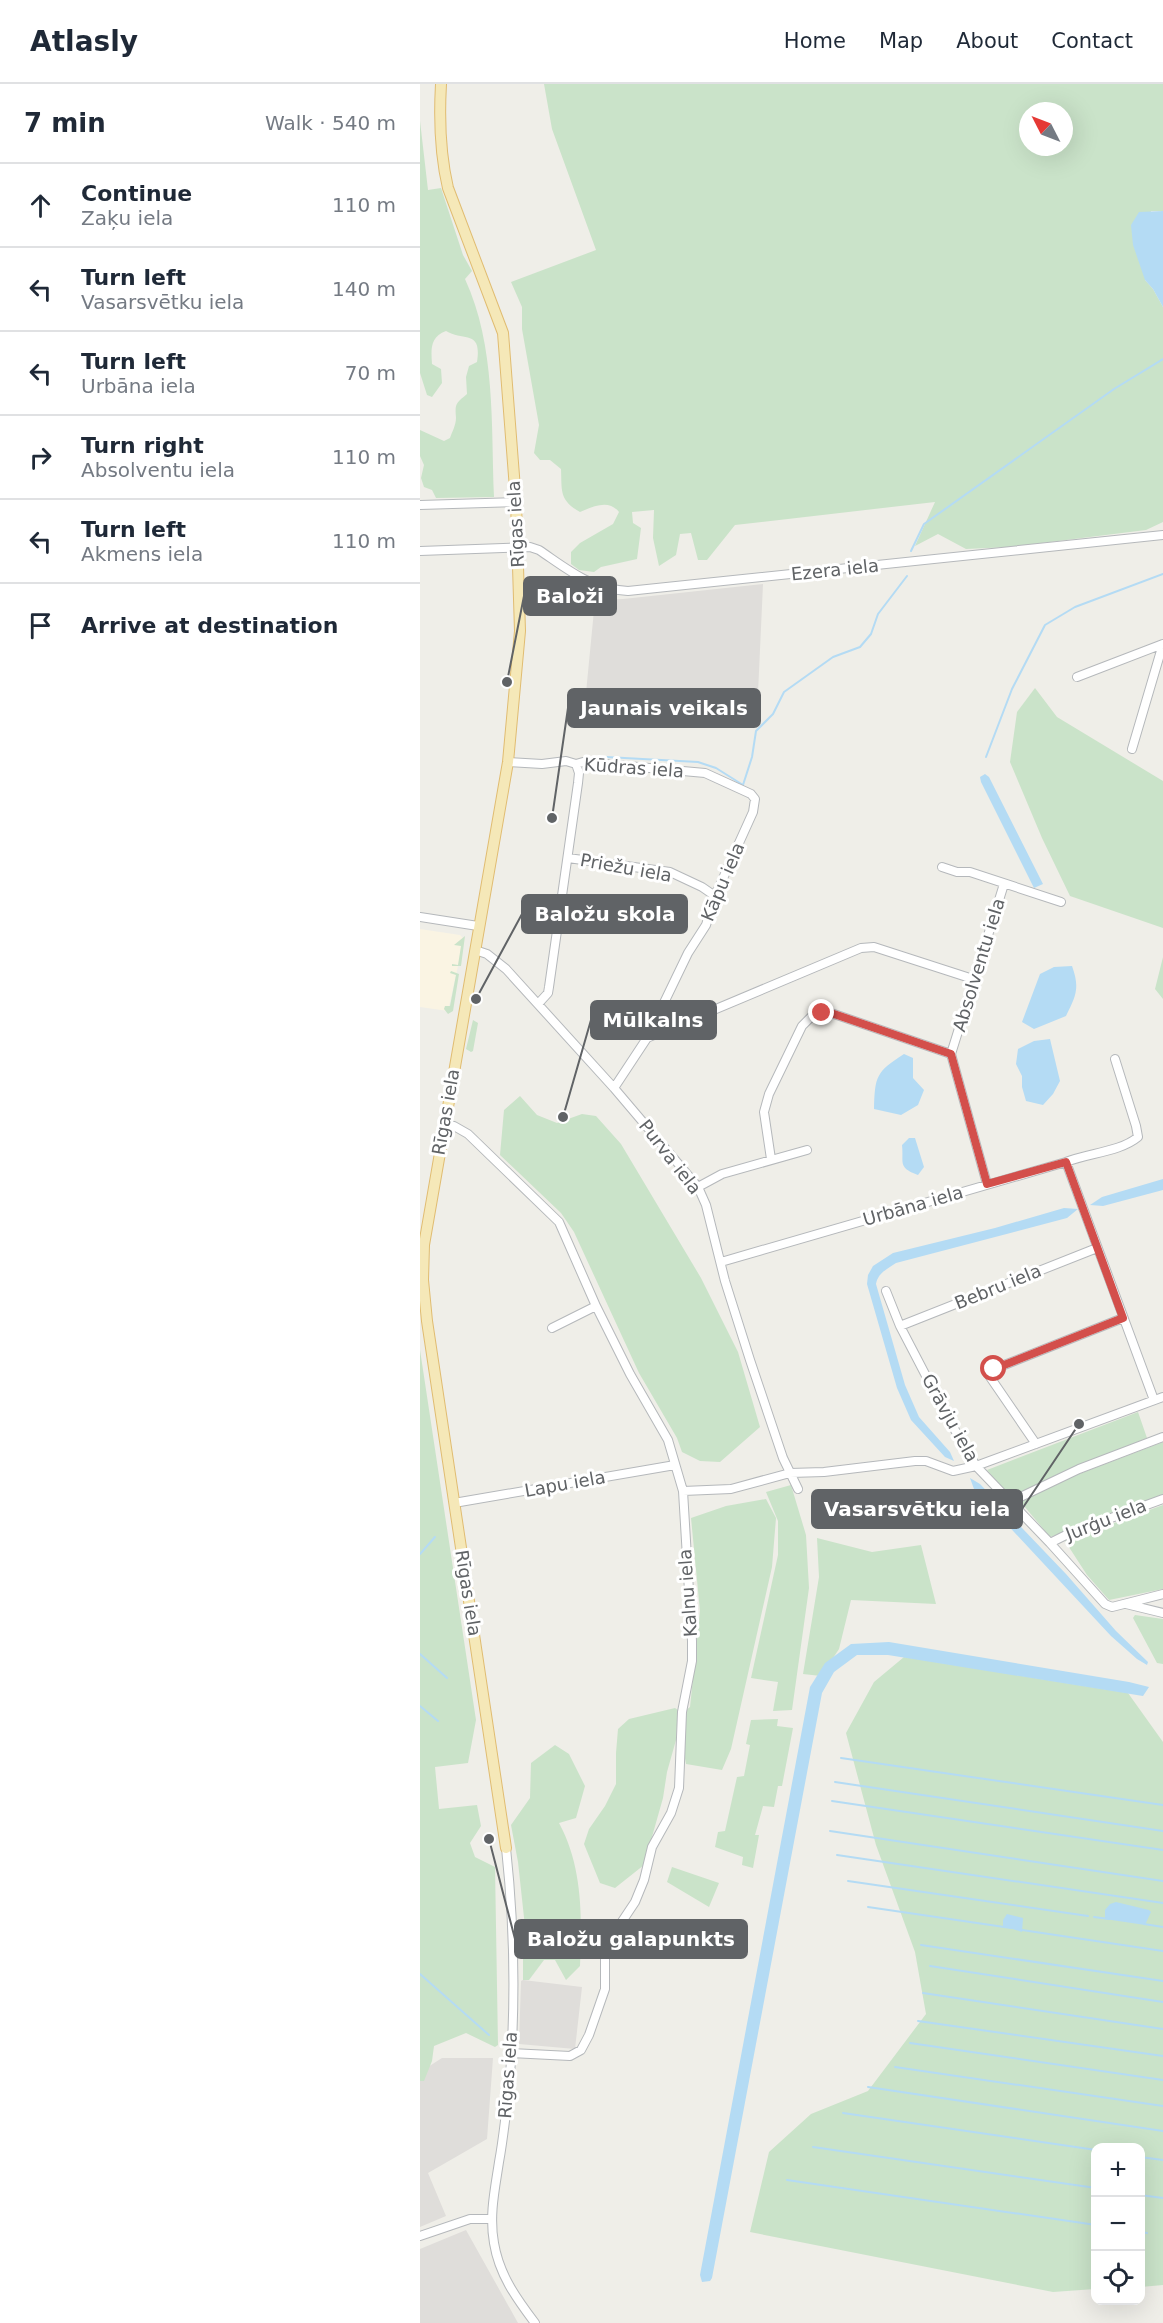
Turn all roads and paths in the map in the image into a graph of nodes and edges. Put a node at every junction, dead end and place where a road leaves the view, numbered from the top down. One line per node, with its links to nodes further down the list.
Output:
1 (441, 84): 2 (main road, Rīgas iela)
2 (516, 502): 3 (street); 5 (main road, Rīgas iela)
3 (420, 505)
4 (1163, 535): 5 (street, Ezera iela)
5 (518, 548): 6 (street, Ezera iela); 10 (main road, Rīgas iela)
6 (420, 551)
7 (1163, 644): 8 (street); 9 (street)
8 (1077, 677)
9 (1132, 749)
10 (508, 762): 11 (street, Kūdras iela); 19 (main road, Rīgas iela)
11 (576, 764): 12 (street, Kūdras iela); 13 (street)
12 (755, 799): 16 (street, Kāpu iela)
13 (568, 858): 16 (street, Priežu iela); 22 (street)
14 (942, 867): 15 (street)
15 (1004, 884): 17 (street); 21 (street, Absolventu iela)
16 (715, 896): 23 (street, Kāpu iela)
17 (1061, 902)
18 (420, 917): 19 (street)
19 (478, 926): 20 (main road, Rīgas iela)
20 (475, 951): 22 (street, Purva iela); 27 (main road, Rīgas iela)
21 (973, 979): 23 (street); 24 (street, Absolventu iela)
22 (538, 1004): 26 (street, Purva iela)
23 (647, 1038): 26 (street, Kāpu iela)
24 (951, 1054): 29 (street); 31 (street, Absolventu iela)
25 (1115, 1059): 30 (street, Urbāna iela)
26 (614, 1088): 32 (street, Purva iela)
27 (444, 1125): 33 (main road, Rīgas iela); 37 (street, Kalnu iela)
28 (807, 1150): 29 (street)
29 (771, 1159): 32 (street)
30 (1066, 1162): 31 (street, Urbāna iela); 34 (street)
31 (987, 1184): 35 (street, Urbāna iela)
32 (698, 1187): 35 (street, Purva iela)
33 (422, 1245): 51 (main road, Rīgas iela)
34 (1097, 1248): 38 (street); 39 (street, Bebru iela)
35 (721, 1262): 46 (street, Purva iela)
36 (886, 1291): 39 (street, Grāvju iela)
37 (596, 1306): 40 (street); 44 (street, Kalnu iela)
38 (1123, 1318): 41 (street); 43 (street)
39 (900, 1326): 45 (street, Grāvju iela)
40 (552, 1328)
41 (1159, 1398): 43 (street)
42 (1163, 1437): 50 (street)
43 (1036, 1444): 45 (street)
44 (675, 1466): 48 (street, Kalnu iela); 51 (street, Lapu iela)
45 (976, 1467): 46 (street); 50 (street, Grāvju iela)
46 (790, 1473): 47 (street, Purva iela); 48 (street)
47 (798, 1489)
48 (683, 1491): 57 (street, Kalnu iela)
49 (1163, 1498): 52 (street, Jurģu iela)
50 (1010, 1502): 52 (street, Grāvju iela)
51 (454, 1503): 56 (main road, Rīgas iela)
52 (1050, 1543): 54 (street, Grāvju iela)
53 (1163, 1594): 54 (street)
54 (1125, 1604): 55 (street)
55 (1163, 1613)
56 (506, 1848): 57 (street, Rīgas iela)
57 (511, 2053): 58 (street, Rīgas iela)
58 (492, 2219): 59 (street); 60 (street, Rīgas iela)
59 (420, 2236)
60 (535, 2323)

